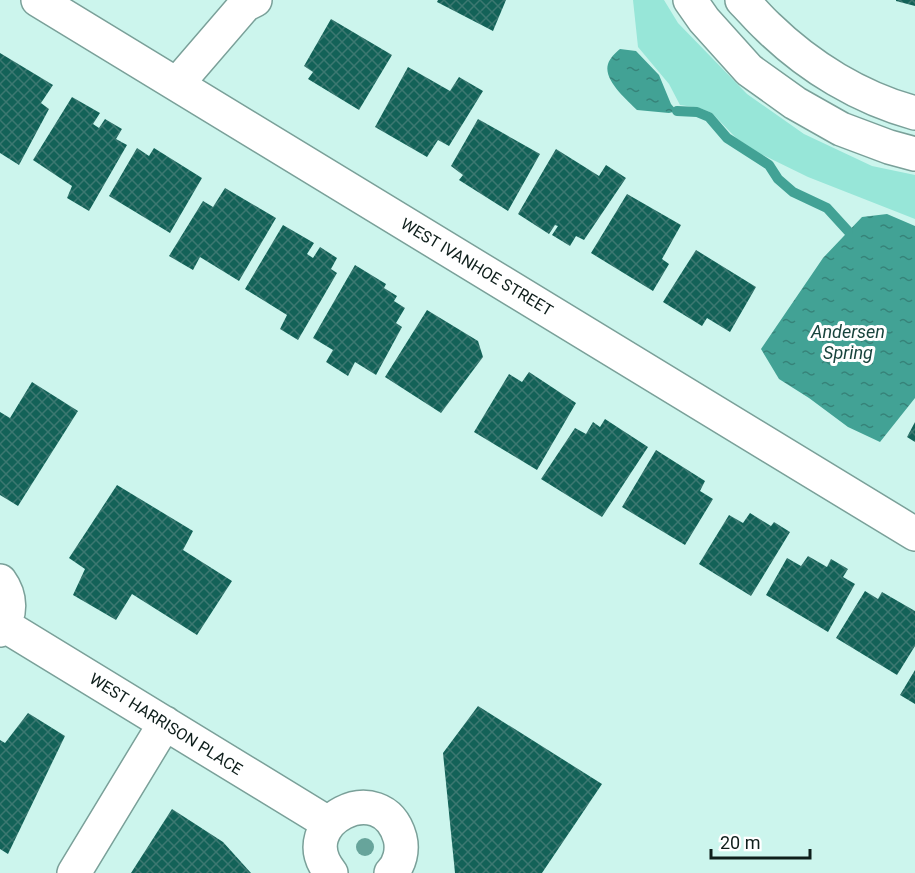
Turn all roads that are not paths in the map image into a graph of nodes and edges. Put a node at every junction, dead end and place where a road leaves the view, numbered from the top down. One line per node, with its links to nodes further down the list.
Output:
1 (38, 0): 5 (street, WEST IVANHOE STREET)
2 (255, 0): 5 (street)
3 (690, 0): 7 (street)
4 (742, 0): 6 (street)
5 (177, 84): 8 (street, WEST IVANHOE STREET)
6 (915, 114)
7 (915, 154)
8 (915, 534)
9 (0, 581): 10 (street, WEST HARRISON PLACE)
10 (2, 627): 11 (street, WEST HARRISON PLACE)
11 (165, 723): 12 (street, WEST HARRISON PLACE); 13 (street)
12 (328, 823): 14 (street); 15 (street)
13 (74, 873)
14 (331, 873)
15 (391, 873)

